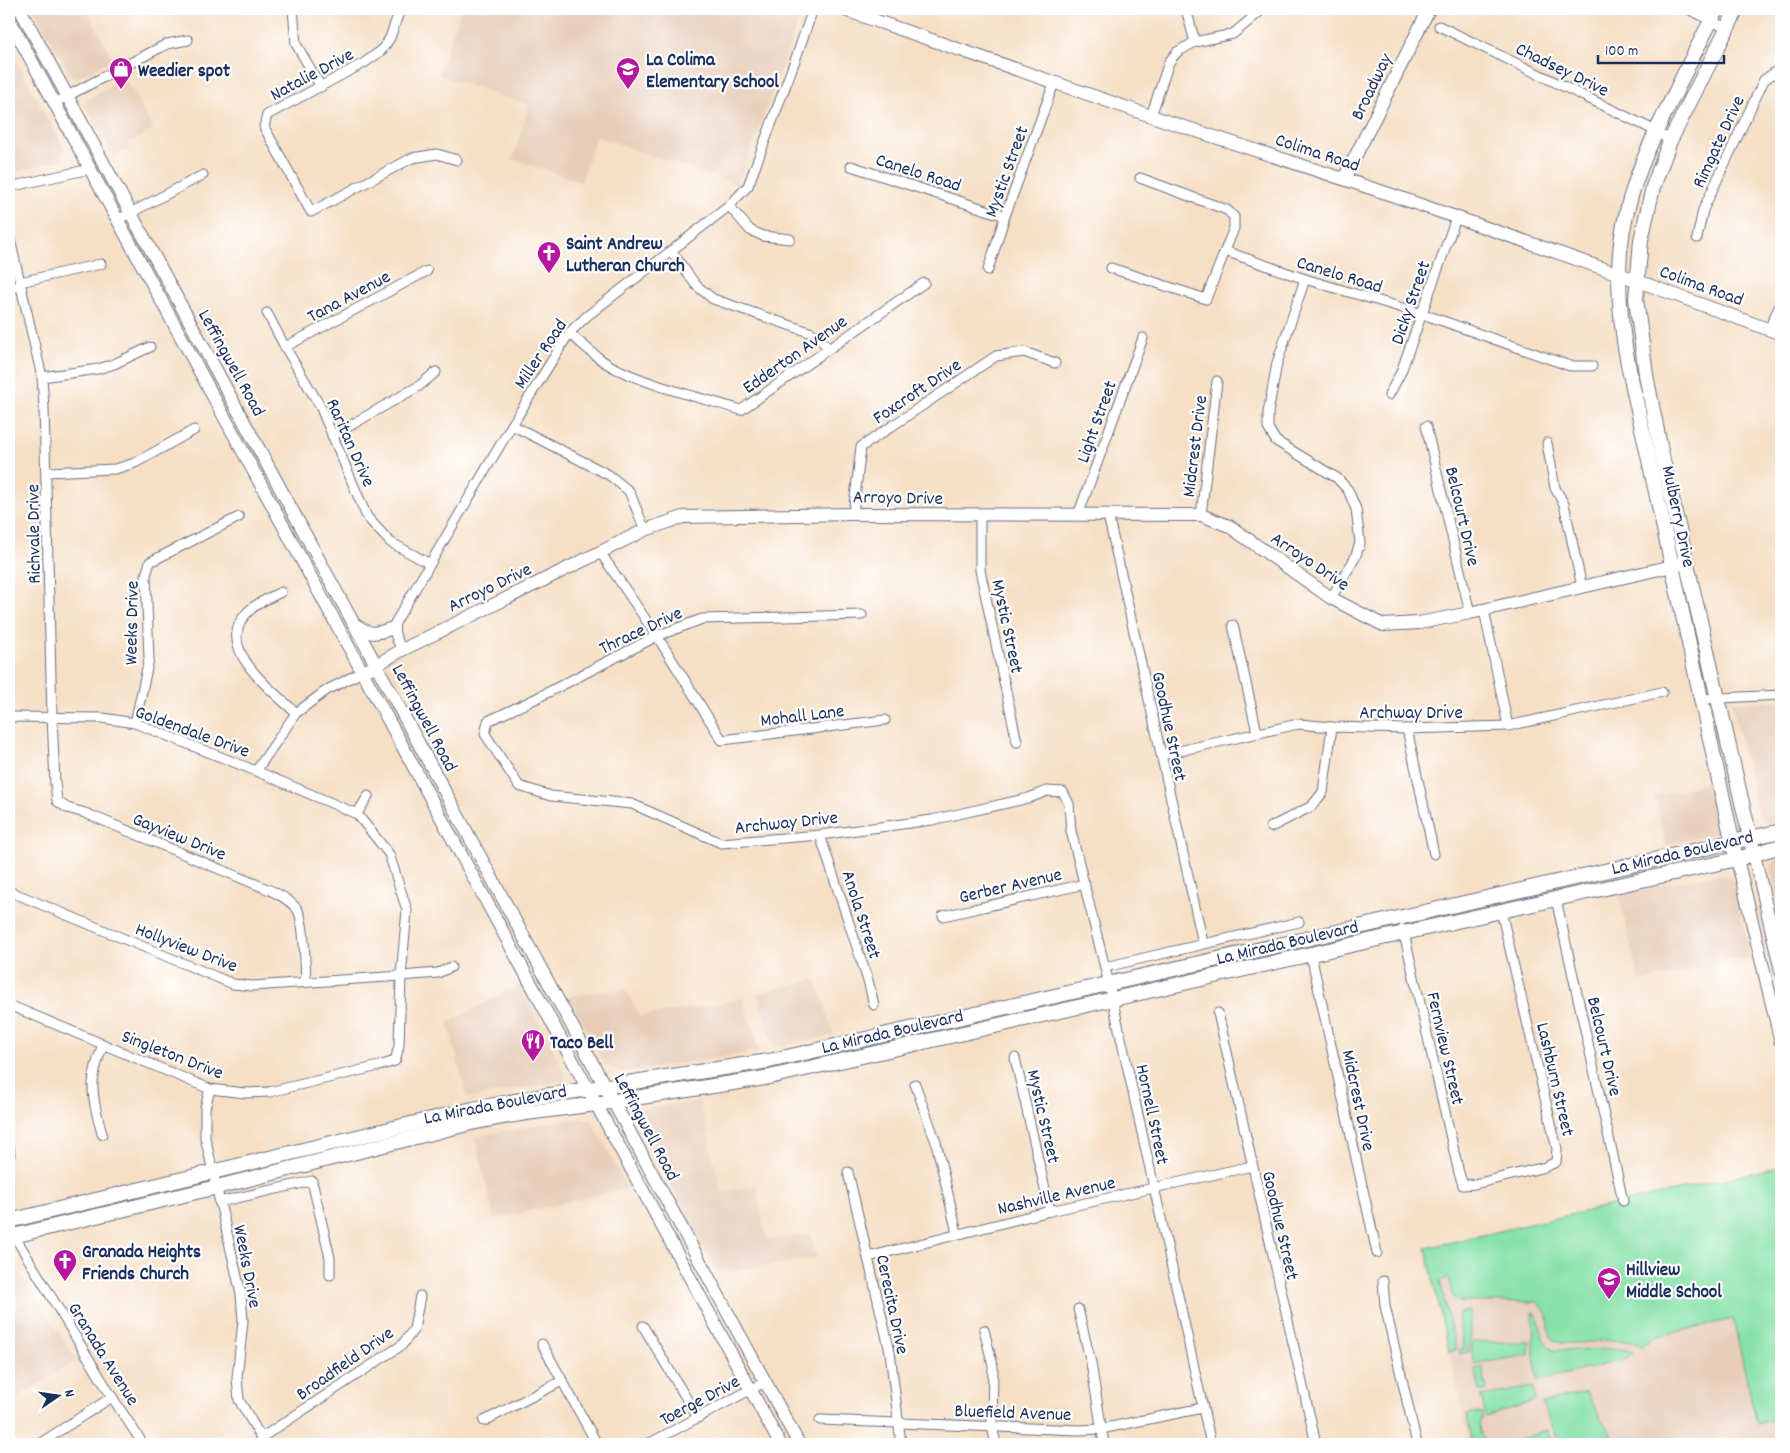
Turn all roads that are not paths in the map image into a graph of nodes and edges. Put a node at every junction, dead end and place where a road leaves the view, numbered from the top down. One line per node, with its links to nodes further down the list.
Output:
1 (20, 9): 20 (main road, Leffingwell Road)
2 (293, 9): 19 (street)
3 (400, 9): 19 (street, Natalie Drive)
4 (813, 9): 32 (street, Miller Road)
5 (842, 9): 18 (main road, Colima Road)
6 (1186, 9): 16 (street)
7 (1263, 9): 16 (street)
8 (1429, 9): 30 (main road, Broadway)
9 (1688, 9): 11 (street)
10 (1738, 9): 14 (main road, Mulberry Drive)
11 (1714, 14): 14 (street); 23 (main road, Mulberry Drive)
12 (9, 20): 21 (main road, Leffingwell Road)
13 (1439, 26): 23 (street, Chadsey Drive)
14 (1727, 29): 24 (main road, Mulberry Drive)
15 (188, 40): 20 (street)
16 (1195, 42): 22 (street)
17 (1781, 68): 38 (street, Rimgate Drive)
18 (1054, 83): 22 (main road, Colima Road); 34 (street, Mystic Street)
19 (320, 87): 25 (street, Natalie Drive)
20 (67, 96): 21 (street); 33 (main road, Leffingwell Road)
21 (54, 103): 27 (main road, Leffingwell Road)
22 (1151, 116): 30 (main road, Colima Road)
23 (1656, 131): 24 (street, Chadsey Drive); 46 (main road, Mulberry Drive)
24 (1670, 141): 48 (main road, Mulberry Drive)
25 (457, 160)
26 (852, 166): 34 (street, Canelo Road)
27 (90, 169): 31 (street); 36 (main road, Leffingwell Road)
28 (203, 175): 33 (street)
29 (1140, 178): 41 (street)
30 (1344, 179): 35 (main road, Colima Road)
31 (9, 186)
32 (730, 206): 39 (street); 40 (street, Miller Road)
33 (131, 213): 36 (street); 91 (main road, Leffingwell Road)
34 (1006, 216): 44 (street, Mystic Street)
35 (1456, 218): 46 (main road, Colima Road); 54 (street, Dicky Street)
36 (117, 220): 97 (main road, Leffingwell Road)
37 (9, 235): 50 (street, Richvale Drive)
38 (1697, 238)
39 (790, 239)
40 (671, 251): 56 (street, Miller Road); 61 (street)
41 (1225, 251): 43 (street); 47 (street, Canelo Road)
42 (101, 264): 50 (street)
43 (1111, 268)
44 (988, 270)
45 (427, 271): 60 (street, Tana Avenue)
46 (1620, 274): 48 (main road, Colima Road); 84 (main road, Mulberry Drive)
47 (1305, 279): 54 (street, Canelo Road); 87 (street)
48 (1636, 280): 55 (main road, Colima Road); 82 (main road, Mulberry Drive)
49 (924, 282): 61 (street, Edderton Avenue)
50 (20, 284): 51 (street); 65 (street, Richvale Drive)
51 (9, 289)
52 (1781, 303): 55 (street)
53 (267, 313): 60 (street, Raritan Drive)
54 (1423, 314): 63 (street, Canelo Road); 67 (street, Dicky Street)
55 (1768, 329): 57 (main road, Colima Road)
56 (569, 333): 61 (street, Edderton Avenue); 68 (street, Miller Road)
57 (1781, 334)
58 (1143, 338): 75 (street, Light Street)
59 (150, 347): 65 (street)
60 (285, 348): 71 (street, Raritan Drive)
61 (829, 348)
62 (1055, 363): 74 (street, Foxcroft Drive)
63 (1592, 366)
64 (436, 372): 71 (street)
65 (42, 377): 73 (street, Richvale Drive)
66 (1217, 381): 77 (street, Midcrest Drive)
67 (1390, 395)
68 (512, 424): 80 (street); 83 (street, Miller Road)
69 (1426, 426): 89 (street, Belcourt Drive)
70 (194, 430): 73 (street)
71 (332, 436): 83 (street, Raritan Drive)
72 (1547, 443): 85 (street)
73 (47, 472): 103 (street, Richvale Drive)
74 (852, 514): 79 (main road, Arroyo Drive); 80 (main road, Arroyo Drive)
75 (1078, 515): 76 (main road, Arroyo Drive); 79 (main road, Arroyo Drive)
76 (1108, 515): 77 (main road, Arroyo Drive); 113 (street, Goodhue Street)
77 (1201, 515): 87 (main road, Arroyo Drive)
78 (239, 516): 106 (street, Weeks Drive)
79 (980, 516): 112 (street, Mystic Street)
80 (645, 530): 81 (main road, Arroyo Drive)
81 (600, 552): 94 (street); 95 (main road, Arroyo Drive)
82 (1687, 562): 84 (main road, Arroyo Drive); 100 (main road, Mulberry Drive)
83 (430, 564): 93 (street, Miller Road)
84 (1672, 567): 85 (main road, Arroyo Drive); 101 (main road, Mulberry Drive)
85 (1582, 587): 88 (main road, Arroyo Drive)
86 (281, 592): 102 (street)
87 (1331, 598): 89 (main road, Arroyo Drive)
88 (1484, 610): 89 (main road, Arroyo Drive); 107 (street)
89 (1470, 613)
90 (862, 615): 94 (street, Thrace Drive)
91 (354, 624): 93 (main road); 96 (main road, Leffingwell Road)
92 (1233, 625): 110 (street)
93 (393, 628): 95 (street)
94 (656, 636): 105 (street, Mohall Lane); 111 (street, Thrace Drive)
95 (402, 650): 96 (main road, Arroyo Drive)
96 (376, 664): 97 (main road, Arroyo Drive); 151 (main road, Leffingwell Road)
97 (362, 672): 102 (street, Arroyo Drive); 153 (main road, Leffingwell Road)
98 (1662, 692): 107 (street, Archway Drive)
99 (1781, 695): 100 (street)
100 (1718, 698): 101 (street); 121 (main road, Mulberry Drive)
101 (1701, 699): 122 (main road, Mulberry Drive)
102 (296, 713): 114 (street, Arroyo Drive)
103 (52, 716): 104 (street, Goldendale Drive); 106 (street, Goldendale Drive); 141 (street, Gayview Drive)
104 (9, 717)
105 (885, 720)
106 (136, 723): 114 (street, Goldendale Drive)
107 (1508, 726): 109 (street, Archway Drive)
108 (1332, 727): 109 (street, Archway Drive); 110 (street, Archway Drive); 118 (street)
109 (1407, 729): 124 (street)
110 (1257, 732): 113 (street, Archway Drive)
111 (485, 734): 120 (street, Archway Drive)
112 (1017, 742)
113 (1161, 755): 135 (street, Goodhue Street)
114 (256, 770): 117 (street, Goldendale Drive)
115 (1063, 792): 120 (street, Archway Drive); 127 (street, Hornell Street)
116 (368, 796): 117 (street)
117 (357, 814): 140 (street, Goldendale Drive)
118 (1270, 827)
119 (1781, 831): 121 (main road, La Mirada Boulevard)
120 (820, 835): 144 (street, Anola Street)
121 (1750, 838): 122 (main road, La Mirada Boulevard); 125 (main road, Mulberry Drive)
122 (1733, 841): 126 (main road, Mulberry Drive); 132 (main road, La Mirada Boulevard)
123 (1781, 846): 125 (main road, La Mirada Boulevard)
124 (1434, 854)
125 (1754, 854): 126 (main road, La Mirada Boulevard); 139 (main road, Mulberry Drive)
126 (1737, 859): 129 (main road, La Mirada Boulevard); 147 (main road, Mulberry Drive)
127 (1085, 884): 131 (street, Gerber Avenue); 138 (street, Hornell Street)
128 (9, 892): 141 (street, Hollyview Drive)
129 (1556, 899): 130 (main road, La Mirada Boulevard); 163 (street, Belcourt Drive)
130 (1501, 911): 134 (main road, La Mirada Boulevard); 160 (street, Lashburn Street)
131 (943, 916)
132 (1400, 917): 134 (street, Fernview Street); 142 (main road, La Mirada Boulevard)
133 (1299, 922): 135 (street, La Mirada Boulevard)
134 (1404, 933): 136 (main road, La Mirada Boulevard); 160 (street, Fernview Street)
135 (1203, 944): 138 (street, La Mirada Boulevard)
136 (1312, 955): 143 (main road, La Mirada Boulevard); 169 (street, Midcrest Drive)
137 (452, 967): 140 (street, Hollyview Drive)
138 (1105, 967): 142 (street, Hornell Street)
139 (1781, 970)
140 (400, 976): 141 (street, Hollyview Drive); 152 (street, Singleton Drive)
141 (306, 982)
142 (1109, 984): 143 (street, Hornell Street); 151 (main road, La Mirada Boulevard)
143 (1112, 1000): 154 (main road, La Mirada Boulevard); 162 (street, Hornell Street)
144 (874, 1005)
145 (10, 1008): 148 (street, Singleton Drive)
146 (1218, 1013): 157 (street, Goodhue Street)
147 (1781, 1042)
148 (103, 1044): 152 (street, Singleton Drive); 156 (street)
149 (1015, 1058): 165 (street, Mystic Street)
150 (915, 1084): 168 (street)
151 (606, 1087): 153 (main road, La Mirada Boulevard); 154 (main road, Leffingwell Road)
152 (210, 1089): 158 (street, Weeks Drive)
153 (589, 1090): 155 (main road, Leffingwell Road); 158 (main road, La Mirada Boulevard)
154 (613, 1101): 155 (main road, La Mirada Boulevard); 179 (main road, Leffingwell Road)
155 (596, 1104): 161 (main road, La Mirada Boulevard); 180 (main road, Leffingwell Road)
156 (102, 1134)
157 (1252, 1166): 162 (street, Nashville Avenue); 200 (street, Goodhue Street)
158 (213, 1171): 161 (street, Weeks Drive); 166 (main road, La Mirada Boulevard)
159 (848, 1172): 170 (street, Cerecita Drive)
160 (1463, 1185)
161 (216, 1187): 164 (street, Weeks Drive); 167 (main road, La Mirada Boulevard)
162 (1153, 1188): 165 (street, Nashville Avenue); 182 (street, Hornell Street)
163 (1623, 1201)
164 (220, 1202): 171 (street); 189 (street, Weeks Drive)
165 (1050, 1211): 168 (street, Nashville Avenue)
166 (9, 1220)
167 (11, 1233): 181 (street, Granada Avenue)
168 (957, 1233): 170 (street, Nashville Avenue)
169 (1377, 1253)
170 (868, 1257): 186 (street, Cerecita Drive)
171 (330, 1275)
172 (1383, 1282): 201 (street)
173 (420, 1296): 189 (street, Broadfield Drive)
174 (1078, 1309): 188 (street)
175 (643, 1326): 183 (street)
176 (984, 1330): 187 (street)
177 (542, 1344): 178 (street)
178 (562, 1381): 185 (street); 192 (street)
179 (765, 1382): 180 (street, Toerge Drive); 195 (main road, Leffingwell Road)
180 (751, 1390): 183 (street, Toerge Drive); 194 (main road, Leffingwell Road)
181 (112, 1397): 190 (street); 191 (street, Granada Avenue)
182 (1202, 1408): 188 (street, Bluefield Avenue); 199 (street, Hornell Street)
183 (698, 1418): 193 (street, Toerge Drive)
184 (820, 1420): 186 (street, Bluefield Avenue)
185 (484, 1421)
186 (897, 1423): 187 (street, Bluefield Avenue); 196 (street, Cerecita Drive)
187 (992, 1427): 188 (street, Bluefield Avenue); 197 (street)
188 (1101, 1429): 198 (street)
189 (263, 1441)
190 (39, 1444)
191 (143, 1444)
192 (597, 1444)
193 (648, 1444)
194 (780, 1444)
195 (799, 1444)
196 (901, 1444)
197 (996, 1444)
198 (1104, 1444)
199 (1211, 1444)
200 (1316, 1444)
201 (1417, 1444)

